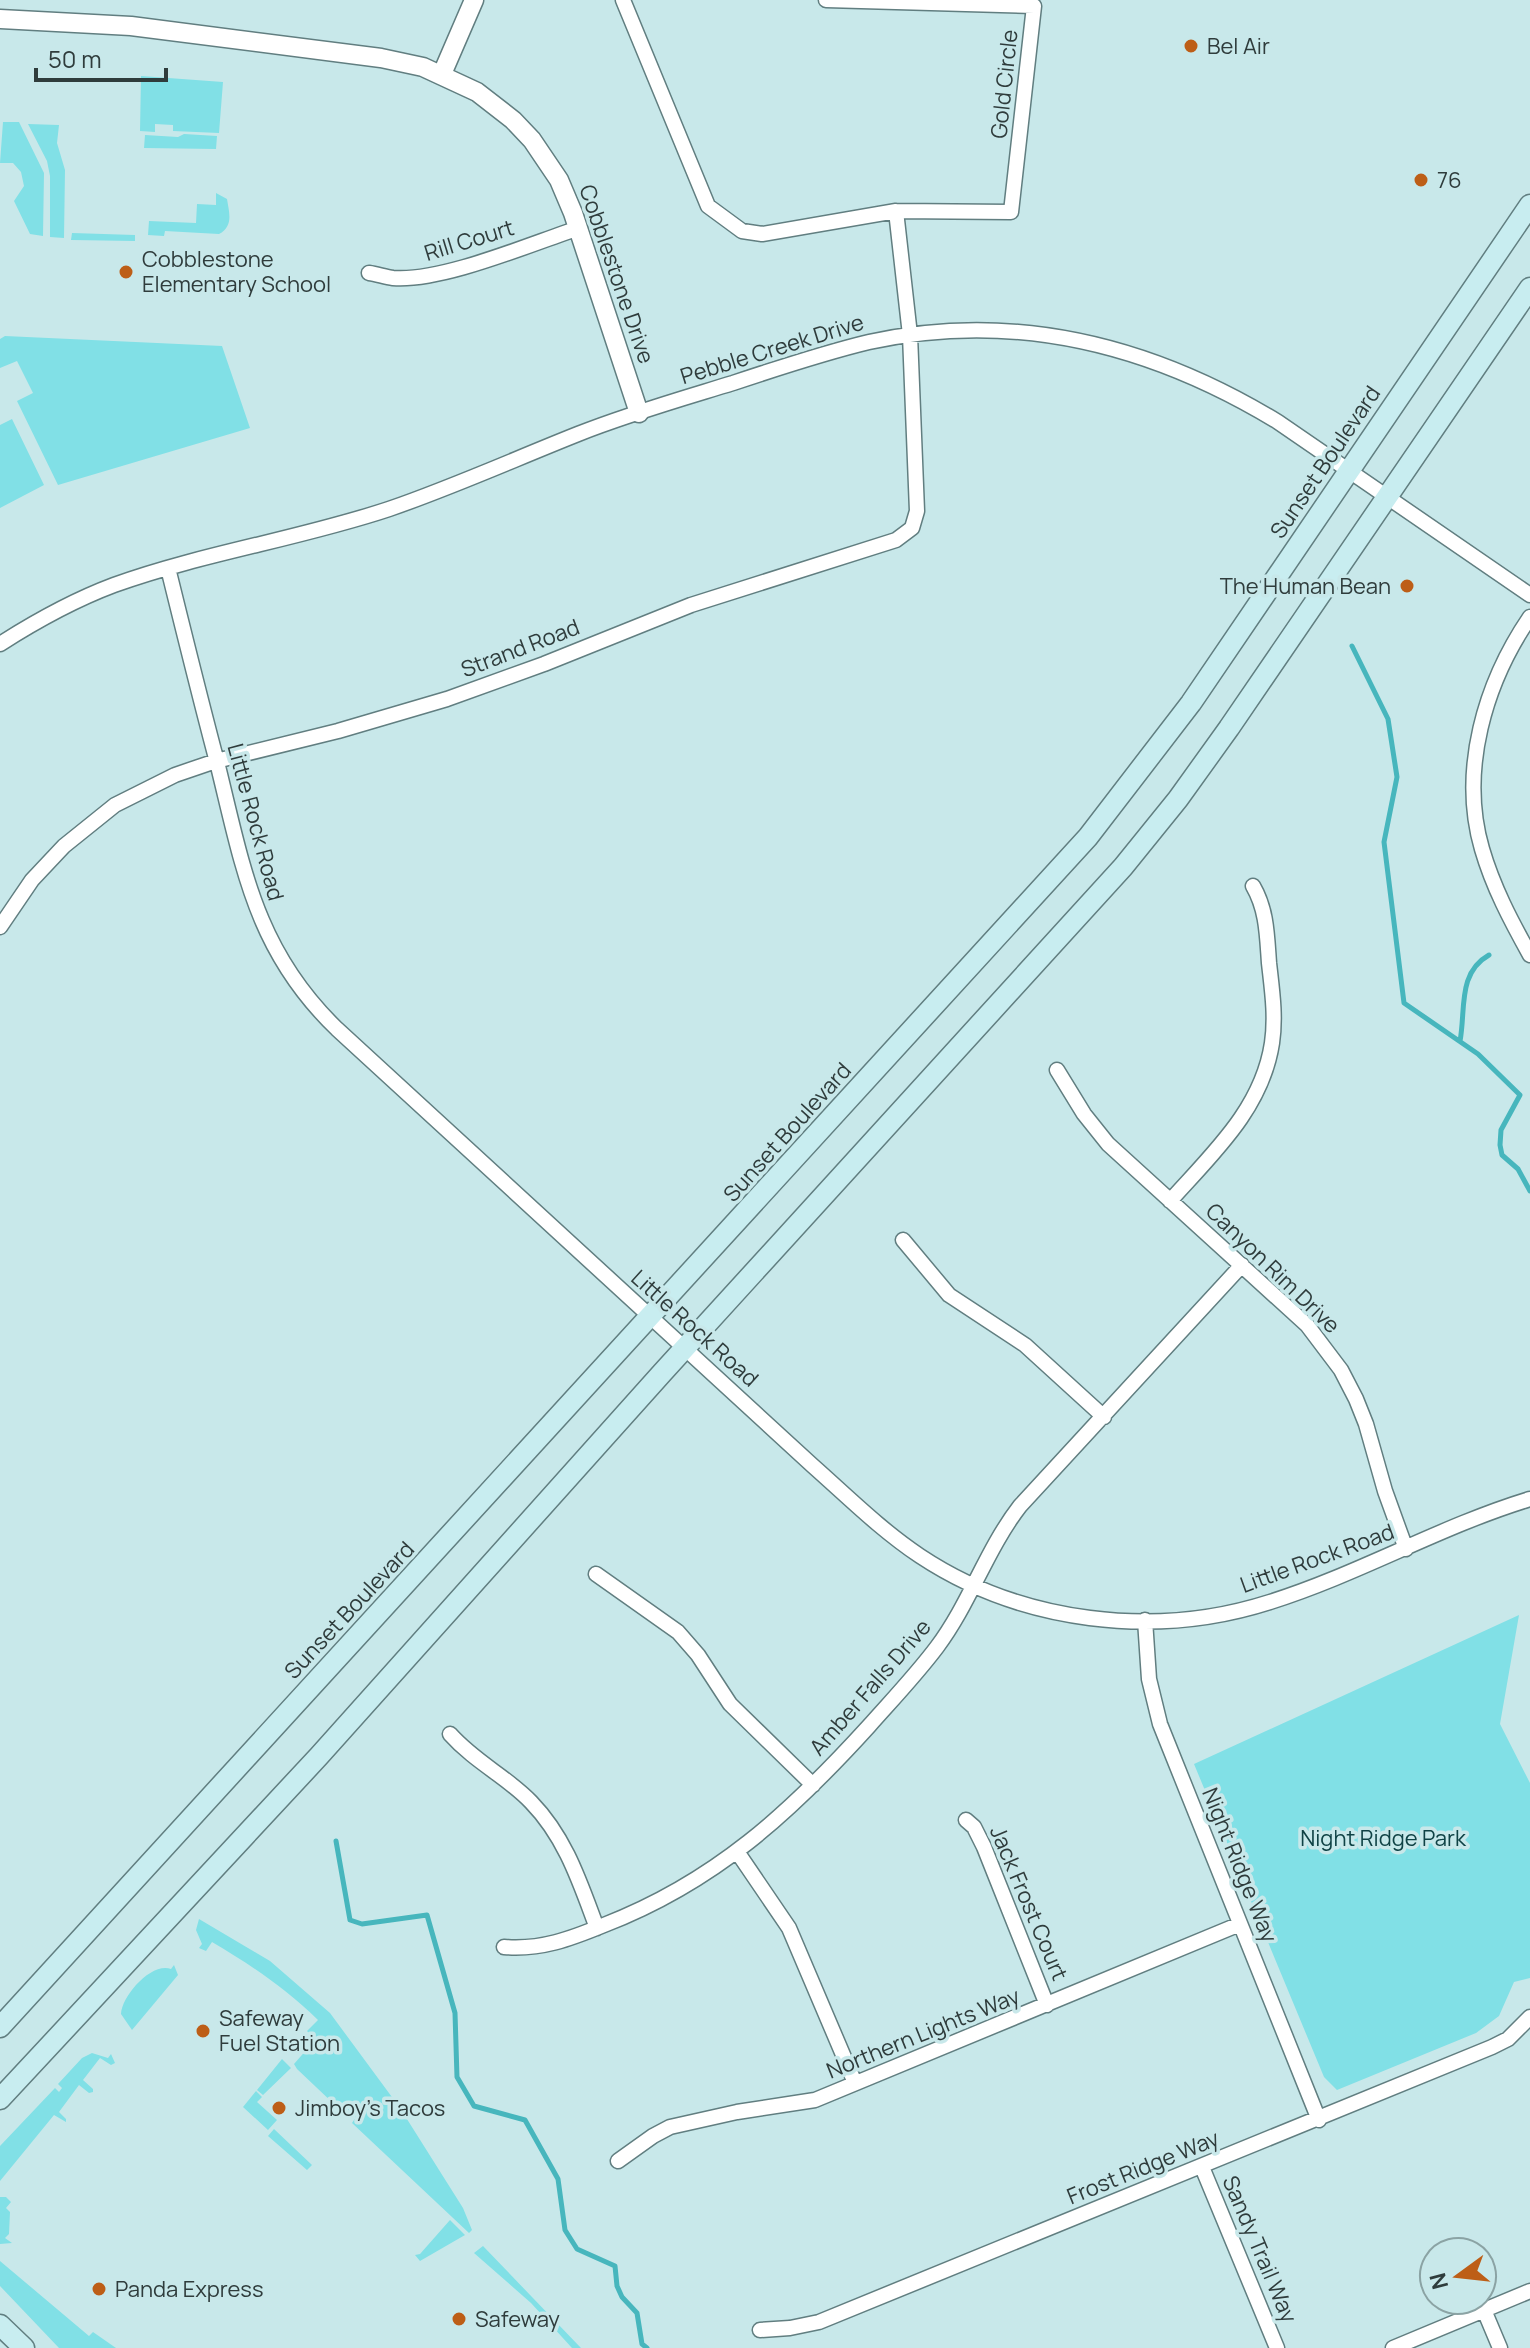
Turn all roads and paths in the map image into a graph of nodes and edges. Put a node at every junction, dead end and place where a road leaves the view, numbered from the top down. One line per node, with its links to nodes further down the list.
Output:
1 (474, 0): 5 (street)
2 (623, 0): 7 (street, Gold Circle)
3 (826, 0): 7 (street, Gold Circle)
4 (0, 19): 5 (street, Cobblestone Drive)
5 (442, 74): 8 (street, Cobblestone Drive)
6 (1530, 205): 13 (main road, Sunset Boulevard)
7 (896, 211): 11 (street)
8 (579, 228): 9 (street, Rill Court); 12 (street, Cobblestone Drive)
9 (369, 273)
10 (1530, 288): 14 (main road)
11 (910, 335): 12 (street, Pebble Creek Drive); 13 (street, Pebble Creek Drive); 19 (street, Strand Road)
12 (639, 413): 15 (street, Pebble Creek Drive)
13 (1348, 470): 14 (street, Pebble Creek Drive); 27 (main road, Sunset Boulevard)
14 (1387, 496): 16 (street, Pebble Creek Drive); 28 (main road)
15 (168, 568): 18 (street, Pebble Creek Drive); 19 (street, Little Rock Road)
16 (1530, 595)
17 (1530, 617): 22 (street)
18 (0, 644)
19 (216, 761): 21 (street, Strand Road); 27 (street, Little Rock Road)
20 (1253, 886): 24 (street)
21 (0, 927)
22 (1530, 955)
23 (1057, 1070): 24 (street, Canyon Rim Drive)
24 (1170, 1201): 26 (street, Canyon Rim Drive)
25 (903, 1240): 29 (street)
26 (1242, 1265): 29 (street, Amber Falls Drive); 31 (street, Canyon Rim Drive)
27 (651, 1317): 28 (street, Little Rock Road); 44 (main road, Sunset Boulevard)
28 (685, 1348): 33 (street, Little Rock Road); 46 (main road)
29 (1104, 1417): 33 (street, Amber Falls Drive)
30 (1530, 1499): 31 (street, Little Rock Road)
31 (1406, 1549): 34 (street, Little Rock Road)
32 (596, 1574): 36 (street)
33 (973, 1584): 34 (street, Little Rock Road); 36 (street, Amber Falls Drive)
34 (1145, 1620): 39 (street, Night Ridge Way)
35 (450, 1734): 40 (street)
36 (813, 1785): 38 (street, Amber Falls Drive)
37 (966, 1820): 42 (street, Jack Frost Court)
38 (738, 1853): 40 (street, Amber Falls Drive); 45 (street)
39 (1240, 1924): 42 (street, Northern Lights Way); 47 (street, Night Ridge Way)
40 (597, 1928): 41 (street, Amber Falls Drive)
41 (504, 1947)
42 (1047, 2005): 45 (street, Northern Lights Way)
43 (1530, 2017): 47 (street, Frost Ridge Way)
44 (0, 2027)
45 (855, 2083): 48 (street, Northern Lights Way)
46 (0, 2099)
47 (1319, 2120): 49 (street, Frost Ridge Way)
48 (618, 2161)
49 (1202, 2167): 55 (street, Frost Ridge Way); 57 (street, Sandy Trail Way)
50 (1530, 2291): 51 (street)
51 (1498, 2304)
52 (1470, 2316): 58 (street)
53 (1487, 2316): 59 (street)
54 (0, 2325): 56 (main road)
55 (760, 2330)
56 (24, 2348)
57 (1277, 2348)
58 (1393, 2348)
59 (1500, 2348)

